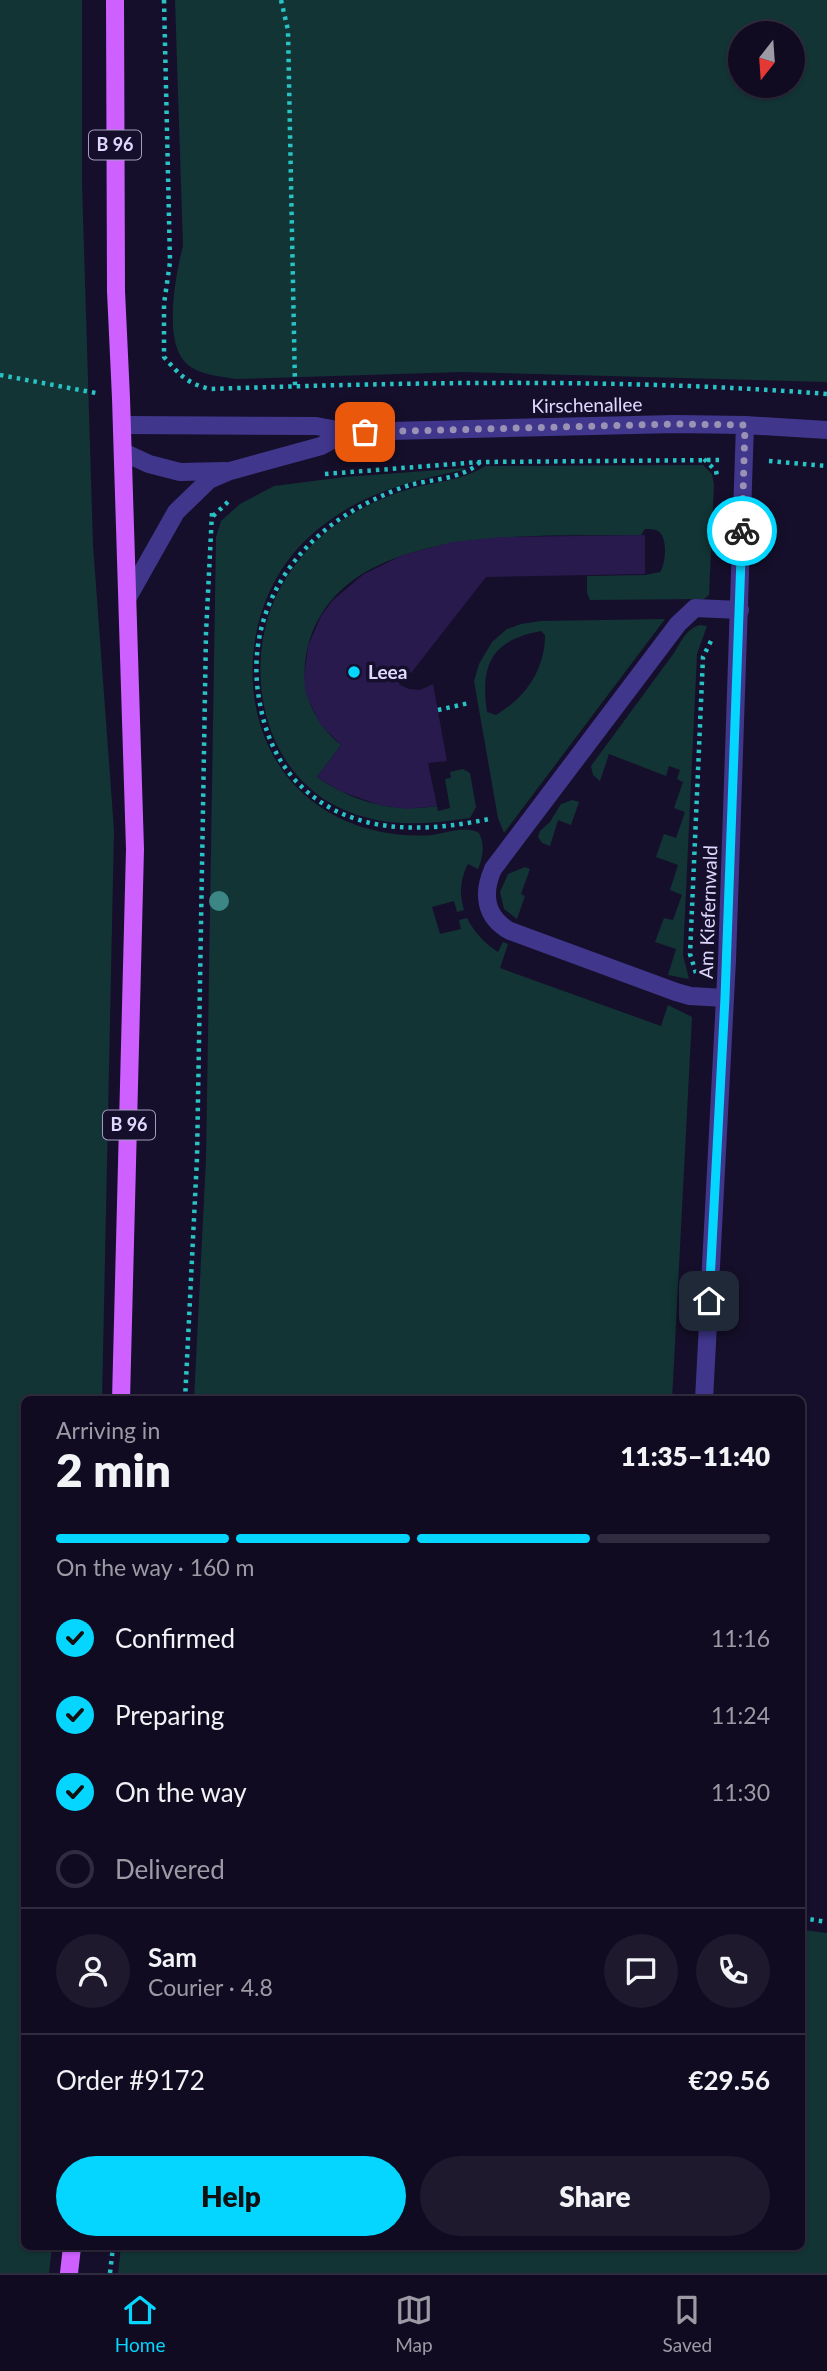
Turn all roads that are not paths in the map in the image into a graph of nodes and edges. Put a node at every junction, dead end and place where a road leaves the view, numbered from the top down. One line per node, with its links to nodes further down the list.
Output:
1 (114, 0): 2 (main road, B 96)
2 (122, 425): 5 (street, Kirschenallee); 6 (main road, B 96)
3 (745, 425): 4 (street, Kirschenallee); 5 (street, Kirschenallee); 9 (street, Am Kiefernwald)
4 (827, 430)
5 (347, 432): 7 (street, Kirschenallee)
6 (123, 452): 7 (street, Kirschenallee); 8 (main road, B 96)
7 (230, 471): 8 (street, Kirschenallee)
8 (128, 597): 11 (main road, B 96)
9 (740, 610): 10 (street, Am Kiefernwald); 10 (street)
10 (725, 998): 12 (street, Am Kiefernwald)
11 (121, 1396)
12 (704, 1396)
13 (72, 2250): 14 (main road)
14 (69, 2273)

